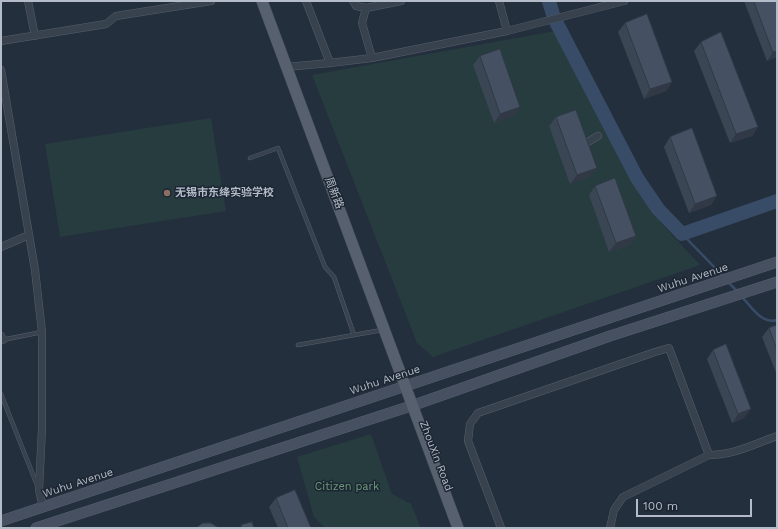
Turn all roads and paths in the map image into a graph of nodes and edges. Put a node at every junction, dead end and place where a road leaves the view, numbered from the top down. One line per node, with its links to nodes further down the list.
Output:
1 (28, 1): 12 (street)
2 (211, 1): 12 (street)
3 (262, 1): 16 (main road, 周新路)
4 (266, 1): 16 (main road, 周新路)
5 (306, 1): 15 (street)
6 (353, 1): 10 (street)
7 (401, 1): 10 (street)
8 (499, 1): 11 (street)
9 (624, 1): 11 (street)
10 (366, 8): 14 (street)
11 (507, 31): 14 (street)
12 (34, 36): 13 (street)
13 (1, 41)
14 (372, 58): 15 (street)
15 (330, 63): 16 (street)
16 (288, 66): 25 (main road, 周新路); 30 (main road, 周新路)
17 (1, 73): 21 (street)
18 (598, 136): 19 (street)
19 (586, 143)
20 (250, 158): 27 (lane)
21 (29, 235): 22 (street); 26 (street)
22 (1, 247)
23 (777, 262): 30 (main road, Wuhu Avenue)
24 (777, 282): 32 (main road)
25 (385, 330): 27 (lane); 30 (main road, 周新路)
26 (42, 332): 28 (lane); 35 (street)
27 (354, 335): 29 (lane)
28 (2, 339)
29 (298, 345)
30 (408, 385): 32 (main road, ZhouXin Road); 36 (main road, Wuhu Avenue)
31 (1, 394): 35 (lane)
32 (415, 404): 38 (main road); 40 (main road, ZhouXin Road); 41 (main road, ZhouXin Road)
33 (777, 436): 34 (street)
34 (709, 455): 42 (street); 43 (street)
35 (39, 490): 36 (street)
36 (43, 507): 37 (main road, Wuhu Avenue)
37 (1, 521)
38 (52, 525): 39 (main road)
39 (36, 528)
40 (458, 528)
41 (463, 528)
42 (501, 528)
43 (610, 528)

